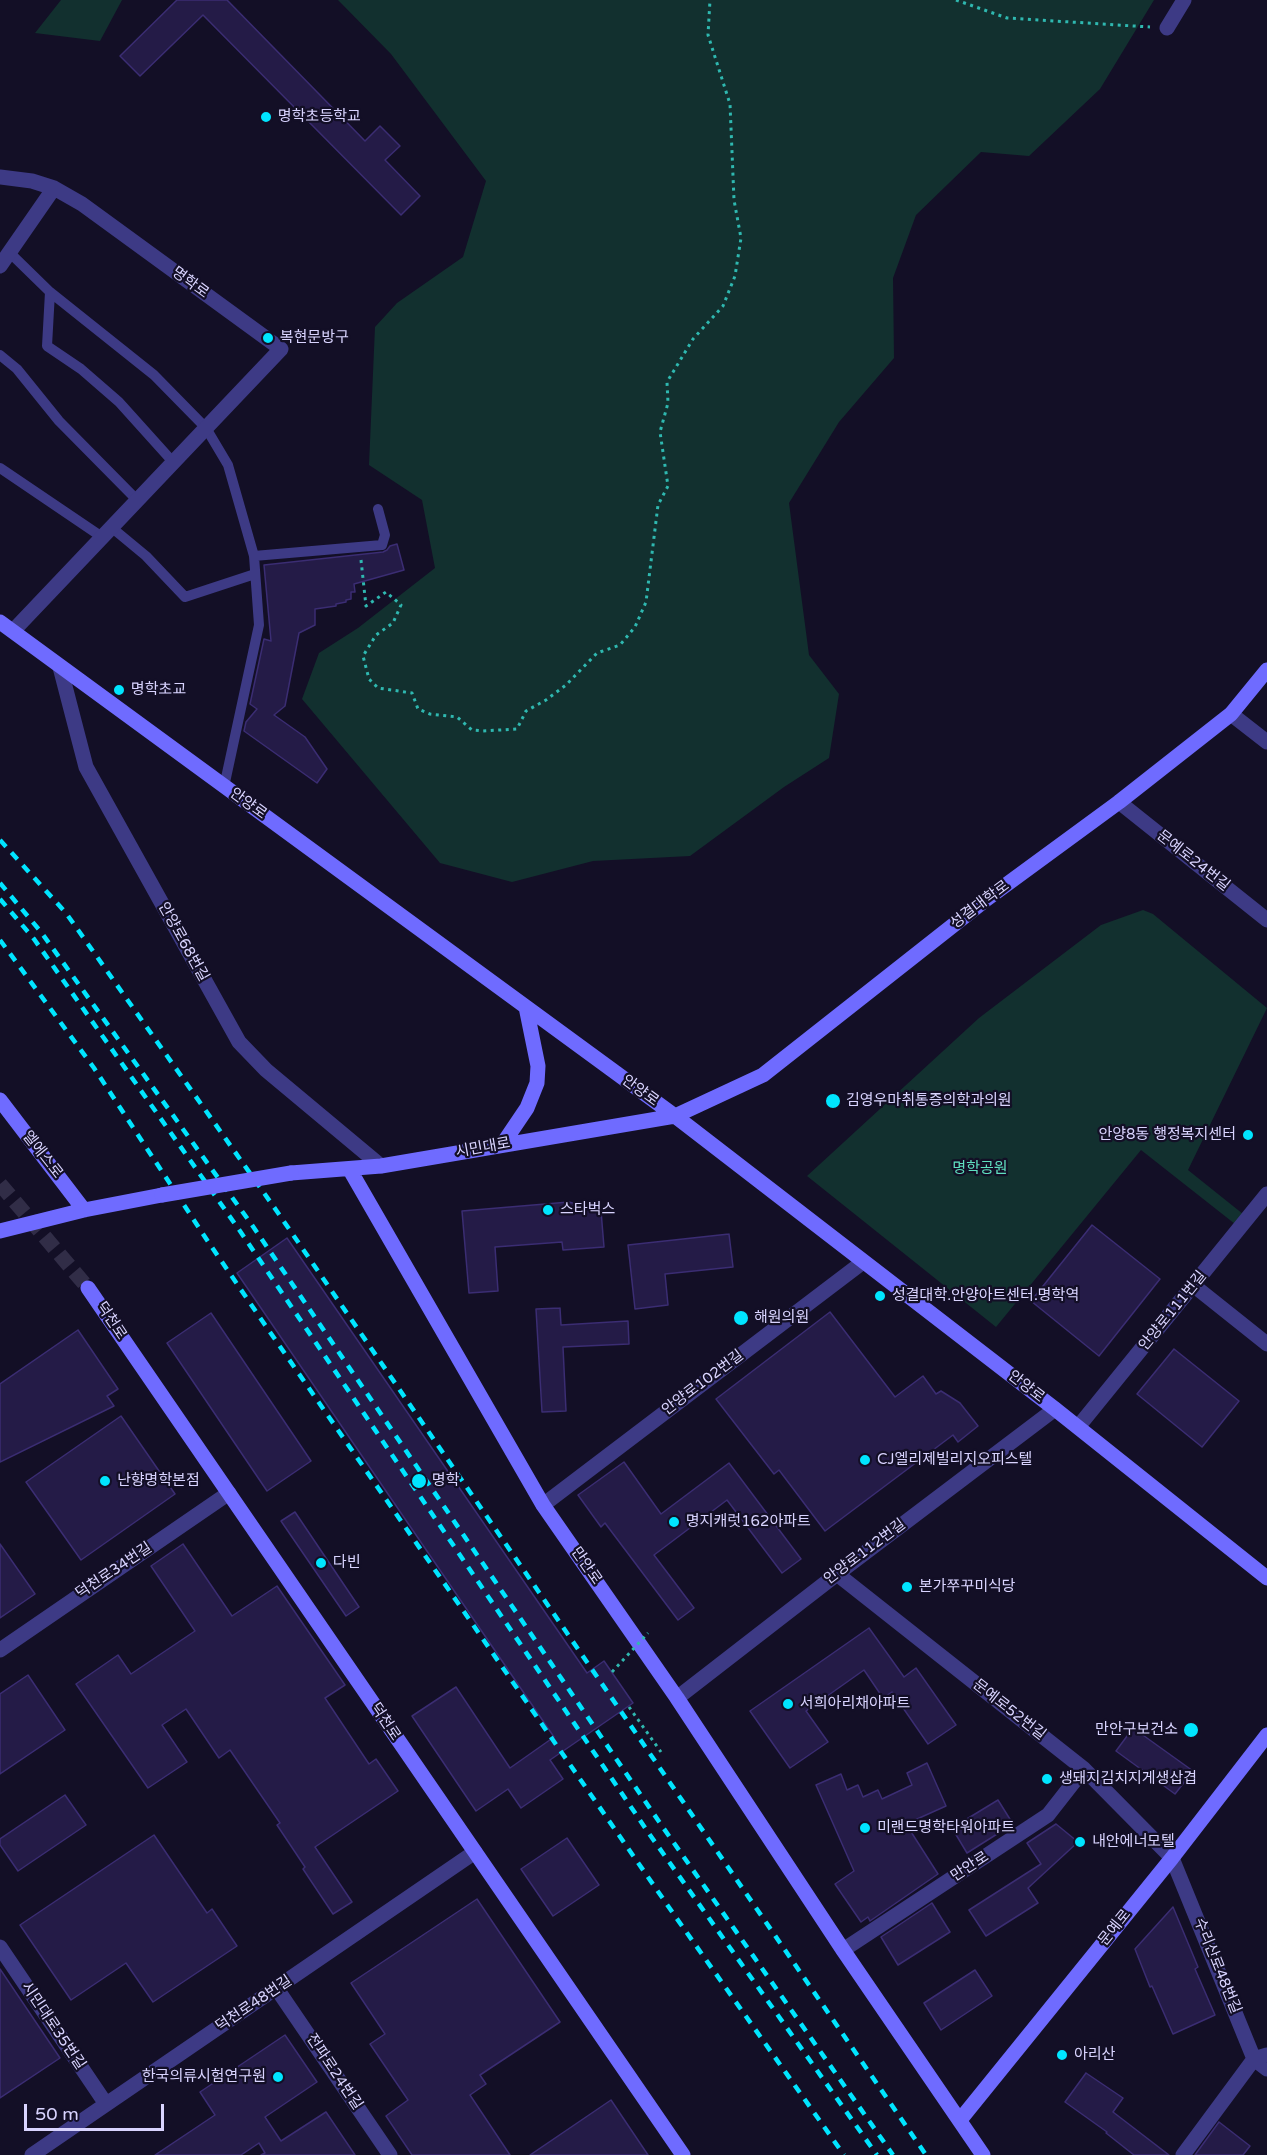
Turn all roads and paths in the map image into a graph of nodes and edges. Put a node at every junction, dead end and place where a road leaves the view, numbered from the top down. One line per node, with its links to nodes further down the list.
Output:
1 (710, 0): 17 (path)
2 (956, 0): 4 (path)
3 (1184, 0): 4 (street)
4 (1167, 28)
5 (0, 177): 6 (street, 명학로)
6 (54, 188): 7 (street); 11 (street, 명학로)
7 (9, 252): 8 (street); 9 (lane)
8 (0, 266)
9 (50, 292): 11 (lane); 12 (lane)
10 (0, 355): 14 (lane)
11 (206, 428): 12 (street, 명학로); 18 (lane)
12 (174, 462): 14 (street, 명학로)
13 (0, 468): 16 (lane)
14 (137, 500): 16 (street, 명학로)
15 (378, 509): 17 (lane)
16 (107, 532): 19 (lane); 20 (street, 명학로)
17 (359, 547): 18 (lane)
18 (254, 556): 19 (lane)
19 (255, 574): 25 (lane)
20 (6, 627): 21 (street, 안양로)
21 (60, 667): 25 (street, 안양로); 32 (street, 안양로68번길)
22 (1267, 670): 23 (street, 성결대학로)
23 (1231, 714): 24 (street); 26 (street, 성결대학로)
24 (1267, 742)
25 (224, 787): 28 (street, 안양로)
26 (1119, 802): 27 (street, 문예로24번길); 30 (street, 성결대학로)
27 (1267, 920)
28 (526, 1007): 30 (street, 안양로); 31 (street)
29 (0, 1100): 35 (street, 엘에스로)
30 (675, 1116): 31 (street, 시민대로); 37 (street, 안양로)
31 (502, 1145): 32 (street, 시민대로)
32 (381, 1166): 33 (street, 시민대로)
33 (350, 1170): 35 (street, 시민대로, bridge); 44 (street, 만안로)
34 (1267, 1194): 38 (street, 안양로111번길)
35 (84, 1210): 36 (street)
36 (0, 1231)
37 (863, 1262): 41 (street, 안양로); 44 (street, 안양로102번길)
38 (1193, 1285): 40 (street); 42 (street, 안양로111번길)
39 (88, 1288): 43 (street, 덕천로)
40 (1267, 1344)
41 (1054, 1409): 42 (street, 안양로); 45 (street, 안양로112번길)
42 (1078, 1427): 46 (street, 안양로)
43 (229, 1493): 48 (street, 덕천로34번길); 55 (street, 덕천로)
44 (543, 1505): 50 (street, 만안로)
45 (837, 1574): 50 (street, 안양로112번길); 54 (street, 문예로52번길)
46 (1267, 1578)
47 (648, 1633): 49 (path, bridge)
48 (0, 1650)
49 (612, 1672)
50 (677, 1698): 58 (street, 만안로)
51 (629, 1707): 53 (path)
52 (1267, 1735): 56 (street, 문예로)
53 (661, 1752)
54 (1084, 1769): 56 (street, 문예로52번길); 58 (street, 만안로)
55 (475, 1852): 59 (street, 덕천로48번길); 66 (street, 덕천로)
56 (1172, 1858): 60 (street, 수리산로48번길); 63 (street, 문예로)
57 (0, 1947): 62 (street, 시민대로35번길)
58 (843, 1950): 63 (street, 만안로)
59 (277, 1989): 62 (street, 덕천로48번길); 65 (street, 전파로24번길)
60 (1261, 2057): 61 (street); 68 (street)
61 (1267, 2069)
62 (106, 2104): 64 (street, 덕천로48번길)
63 (960, 2120): 67 (street, 만안로)
64 (32, 2155)
65 (390, 2155)
66 (683, 2155)
67 (983, 2155)
68 (1183, 2155)

